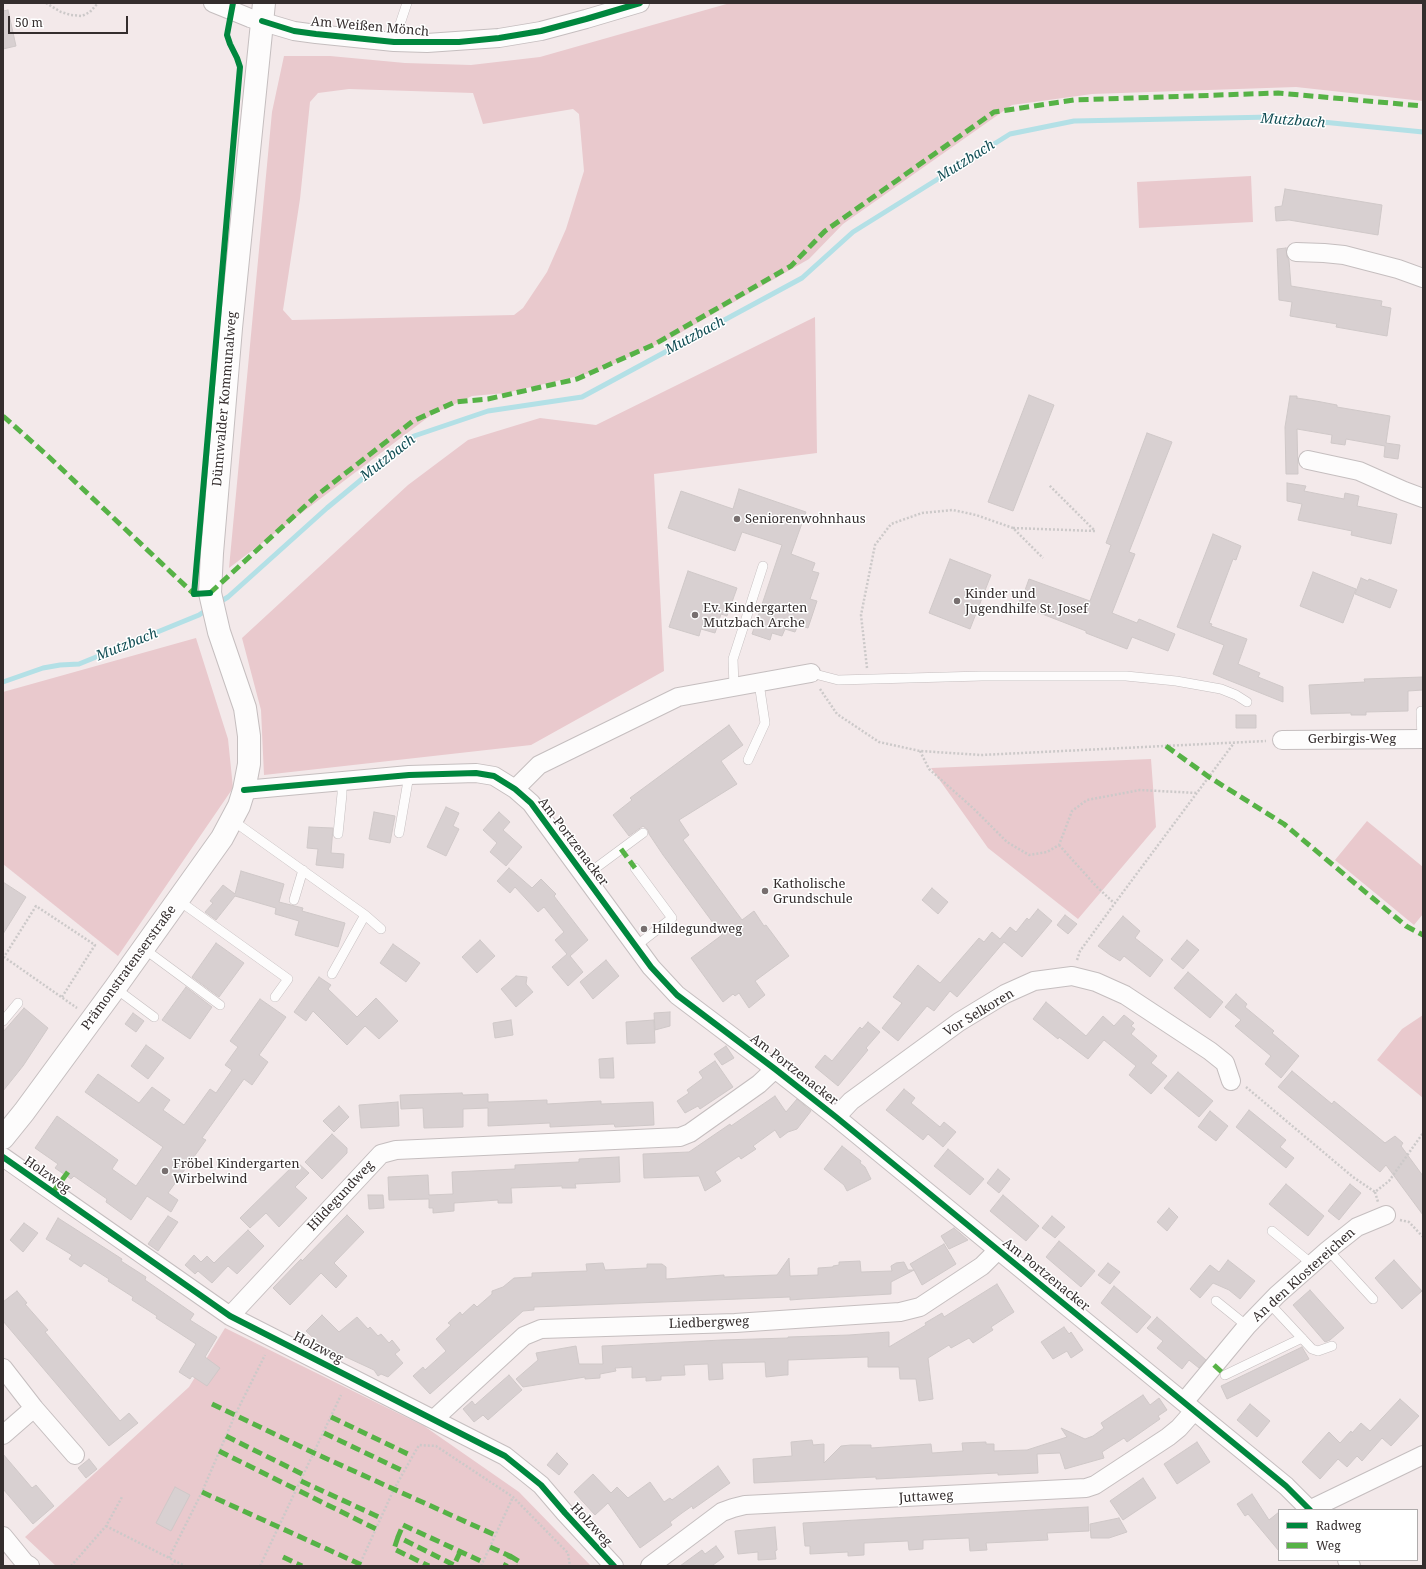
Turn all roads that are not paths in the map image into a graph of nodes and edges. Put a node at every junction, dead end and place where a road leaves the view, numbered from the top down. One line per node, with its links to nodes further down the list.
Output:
1 (213, 3): 4 (street, Am Weißen Mönch)
2 (407, 3): 5 (lane)
3 (640, 3): 5 (street, Am Weißen Mönch)
4 (263, 12): 5 (street, Am Weißen Mönch); 22 (main road, Dünnwalder Kommunalweg)
5 (394, 42)
6 (1296, 252): 7 (street)
7 (1423, 278)
8 (1308, 460): 9 (street)
9 (1423, 498)
10 (763, 566): 13 (lane)
11 (811, 673): 12 (street); 14 (lane)
12 (759, 683): 13 (street); 18 (lane)
13 (734, 687): 21 (street)
14 (1247, 702)
15 (1423, 711): 16 (lane)
16 (1422, 739): 17 (street, Gerbirgis-Weg)
17 (1282, 740)
18 (748, 760)
19 (409, 775): 20 (street, Am Portzenacker); 21 (street, Am Portzenacker); 24 (lane)
20 (342, 780): 22 (street, Am Portzenacker); 26 (lane)
21 (515, 789): 29 (street, Am Portzenacker)
22 (244, 790): 23 (main road, Prämonstratenserstraße)
23 (232, 820): 28 (lane); 30 (main road, Prämonstratenserstraße)
24 (399, 833)
25 (643, 833): 29 (lane)
26 (338, 834)
27 (635, 868): 34 (lane)
28 (303, 870): 31 (lane); 32 (lane)
29 (585, 876): 34 (street, Am Portzenacker)
30 (178, 900): 35 (main road, Prämonstratenserstraße); 38 (lane)
31 (294, 900)
32 (365, 915): 33 (lane); 36 (lane)
33 (381, 928)
34 (636, 946): 43 (street, Am Portzenacker)
35 (143, 948): 37 (main road, Prämonstratenserstraße); 40 (lane)
36 (332, 974)
37 (115, 988): 41 (lane); 46 (main road, Prämonstratenserstraße)
38 (275, 997)
39 (18, 1003): 42 (lane)
40 (220, 1005)
41 (154, 1017)
42 (3, 1021)
43 (776, 1069): 45 (street, Am Portzenacker); 56 (street, Hildegundweg)
44 (1231, 1081): 45 (street, Vor Selkoren)
45 (836, 1118): 50 (street, Am Portzenacker)
46 (3, 1138)
47 (3, 1157): 56 (street, Holzweg)
48 (1386, 1215): 51 (street, An den Klostereichen)
49 (1272, 1231): 52 (lane)
50 (998, 1250): 62 (street, Am Portzenacker); 64 (street, Liedbergweg)
51 (1328, 1250): 52 (street, An den Klostereichen); 53 (lane)
52 (1312, 1264): 55 (street, An den Klostereichen)
53 (1373, 1299)
54 (1216, 1301): 57 (lane)
55 (1269, 1303): 57 (street, An den Klostereichen); 58 (lane)
56 (230, 1316): 64 (street, Holzweg)
57 (1247, 1326): 62 (street, An den Klostereichen)
58 (1302, 1338): 59 (lane); 61 (lane)
59 (1332, 1346)
60 (3, 1368): 63 (street)
61 (1225, 1375)
62 (1189, 1406): 68 (street, Am Portzenacker); 73 (street, Juttaweg)
63 (34, 1408): 65 (street); 66 (street)
64 (434, 1419): 72 (street, Holzweg)
65 (3, 1435)
66 (75, 1455)
67 (1423, 1455): 69 (street)
68 (1309, 1509)
69 (1312, 1509)
70 (4, 1540): 71 (street)
71 (30, 1566)
72 (614, 1566)
73 (650, 1566)

